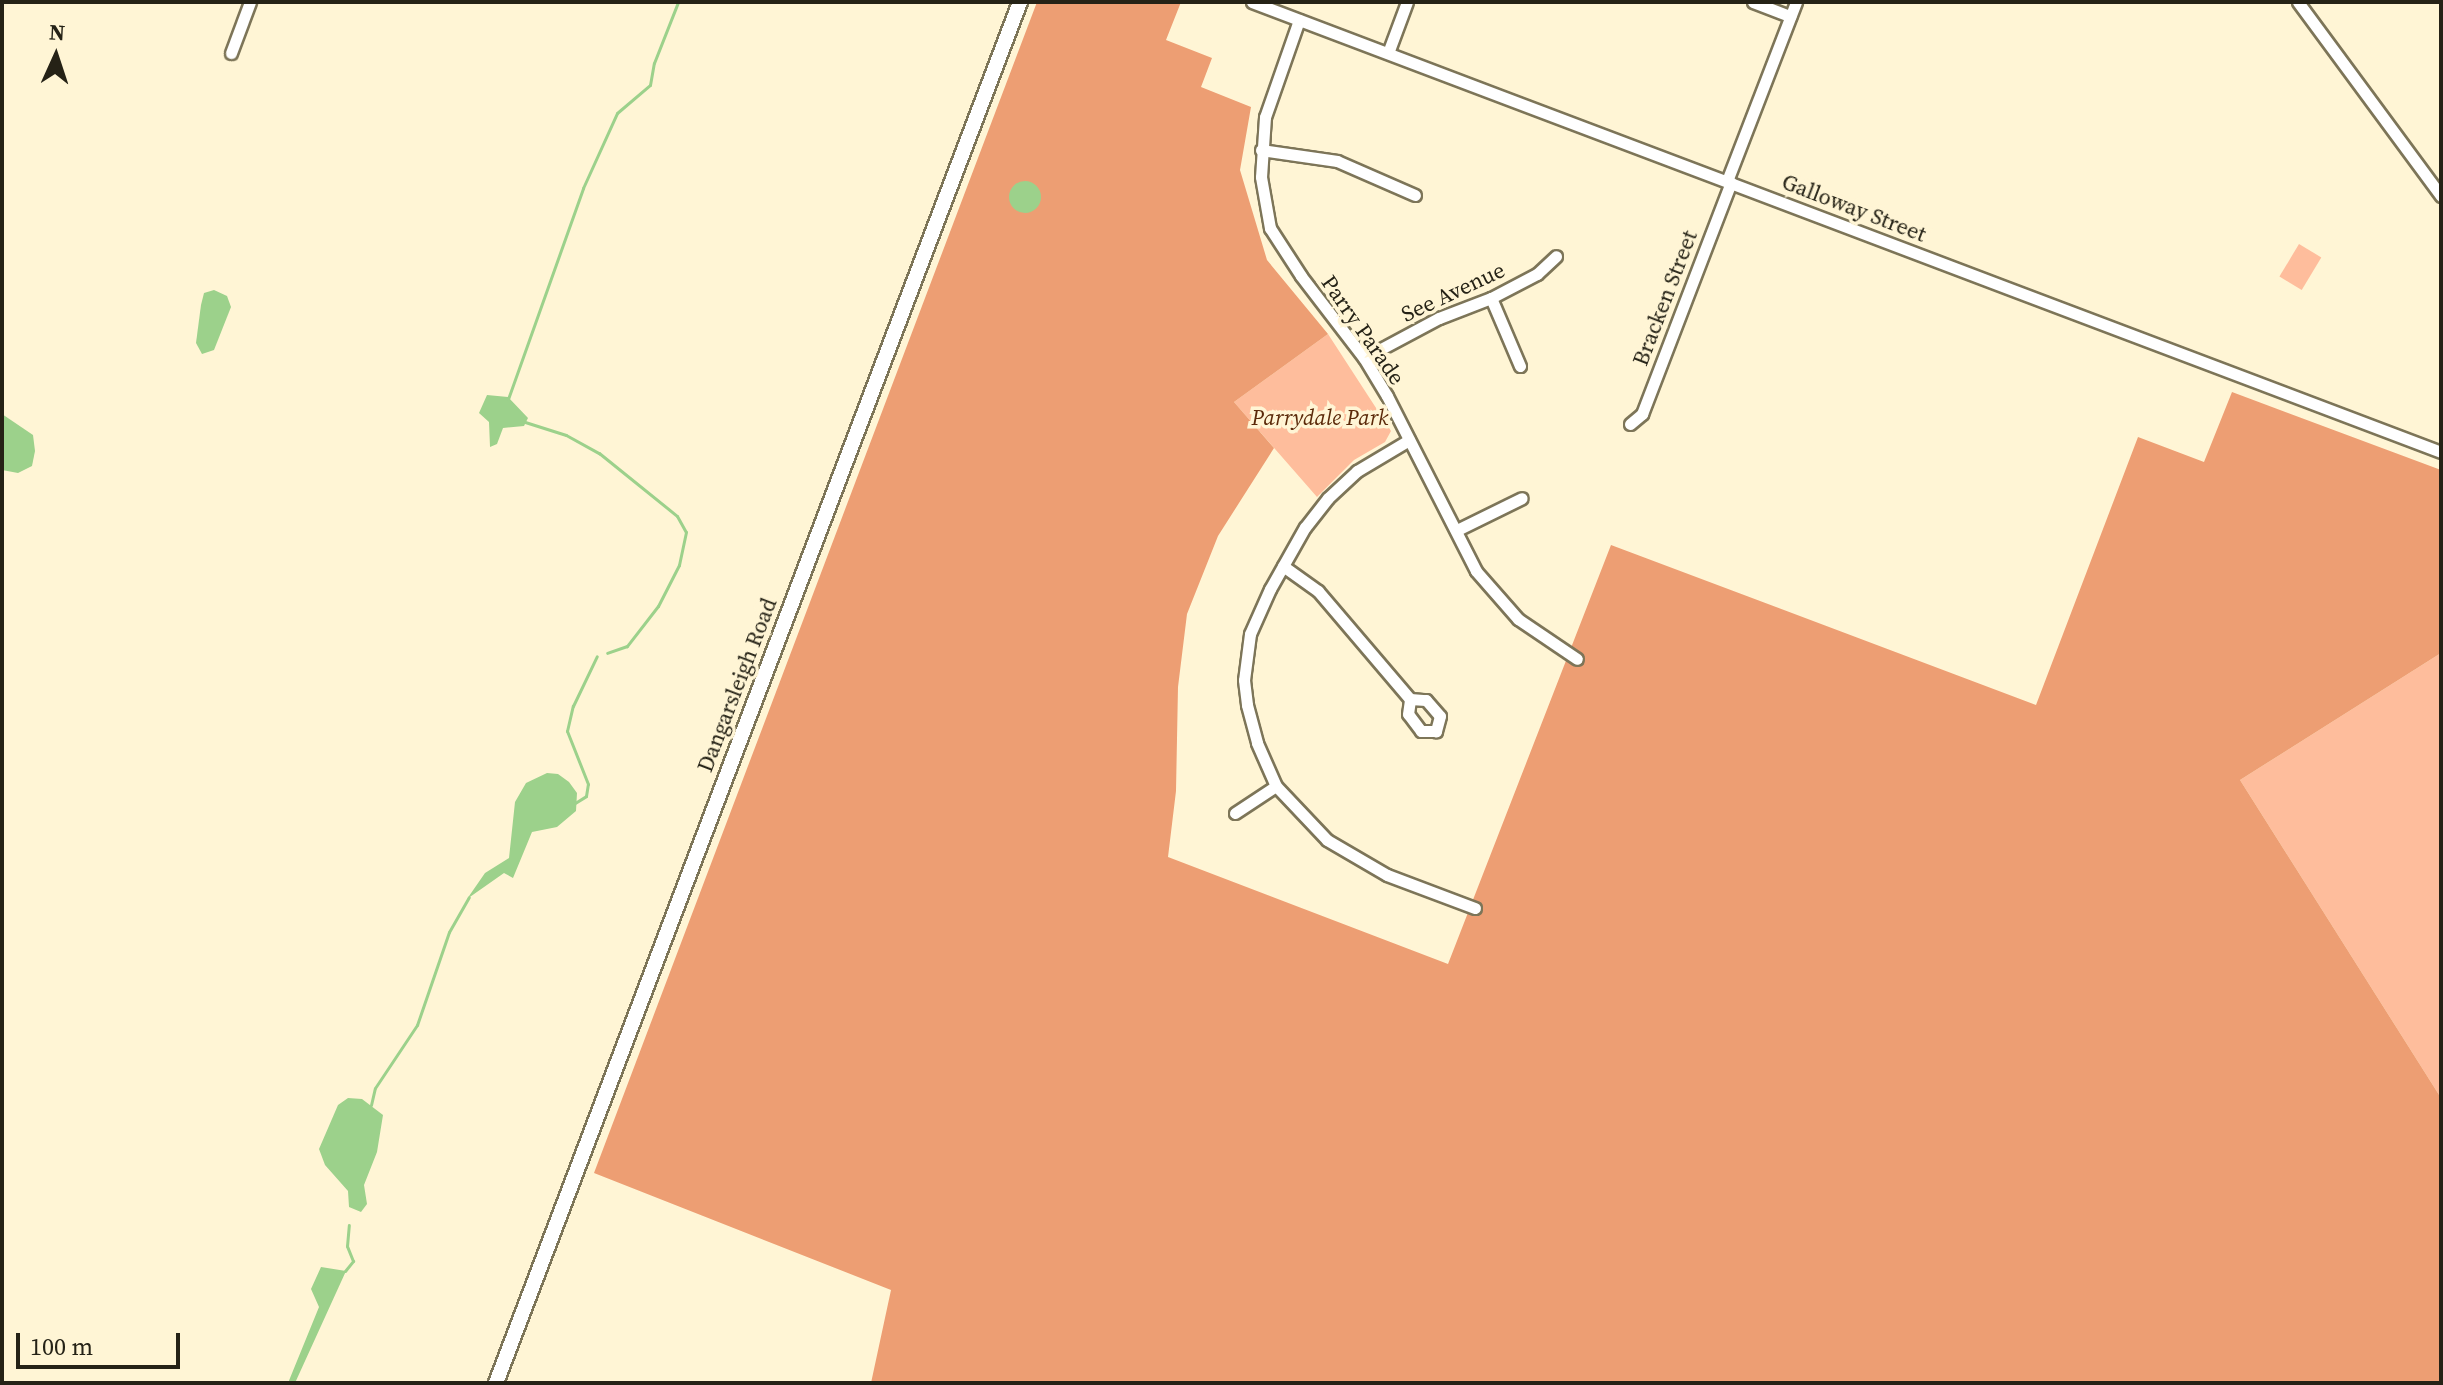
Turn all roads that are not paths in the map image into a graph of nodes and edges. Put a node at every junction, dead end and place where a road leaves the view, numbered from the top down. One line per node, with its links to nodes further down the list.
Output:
1 (250, 2): 10 (street)
2 (1020, 2): 31 (street, Dangarsleigh Road)
3 (1252, 2): 9 (street, Galloway Street)
4 (1407, 2): 11 (street)
5 (1753, 2): 8 (street)
6 (1796, 2): 8 (street, Bracken Street)
7 (2298, 2): 15 (street)
8 (1790, 16): 13 (street, Bracken Street)
9 (1299, 20): 11 (street, Galloway Street); 12 (street, Parry Parade)
10 (231, 53)
11 (1388, 53): 13 (street, Galloway Street)
12 (1261, 150): 14 (street); 18 (street, Parry Parade)
13 (1729, 181): 20 (street, Bracken Street); 22 (street, Galloway Street)
14 (1415, 195)
15 (2441, 196)
16 (1556, 256): 17 (street, See Avenue)
17 (1491, 298): 18 (street, See Avenue); 19 (street)
18 (1364, 358): 21 (street, Parry Parade)
19 (1520, 366)
20 (1630, 424)
21 (1409, 440): 24 (street, Parry Parade); 25 (street)
22 (2441, 452)
23 (1522, 498): 24 (street)
24 (1457, 530): 26 (street, Parry Parade)
25 (1283, 566): 27 (street); 28 (street)
26 (1577, 659)
27 (1410, 699)
28 (1276, 786): 29 (street); 30 (street)
29 (1235, 813)
30 (1475, 908)
31 (496, 1383)

